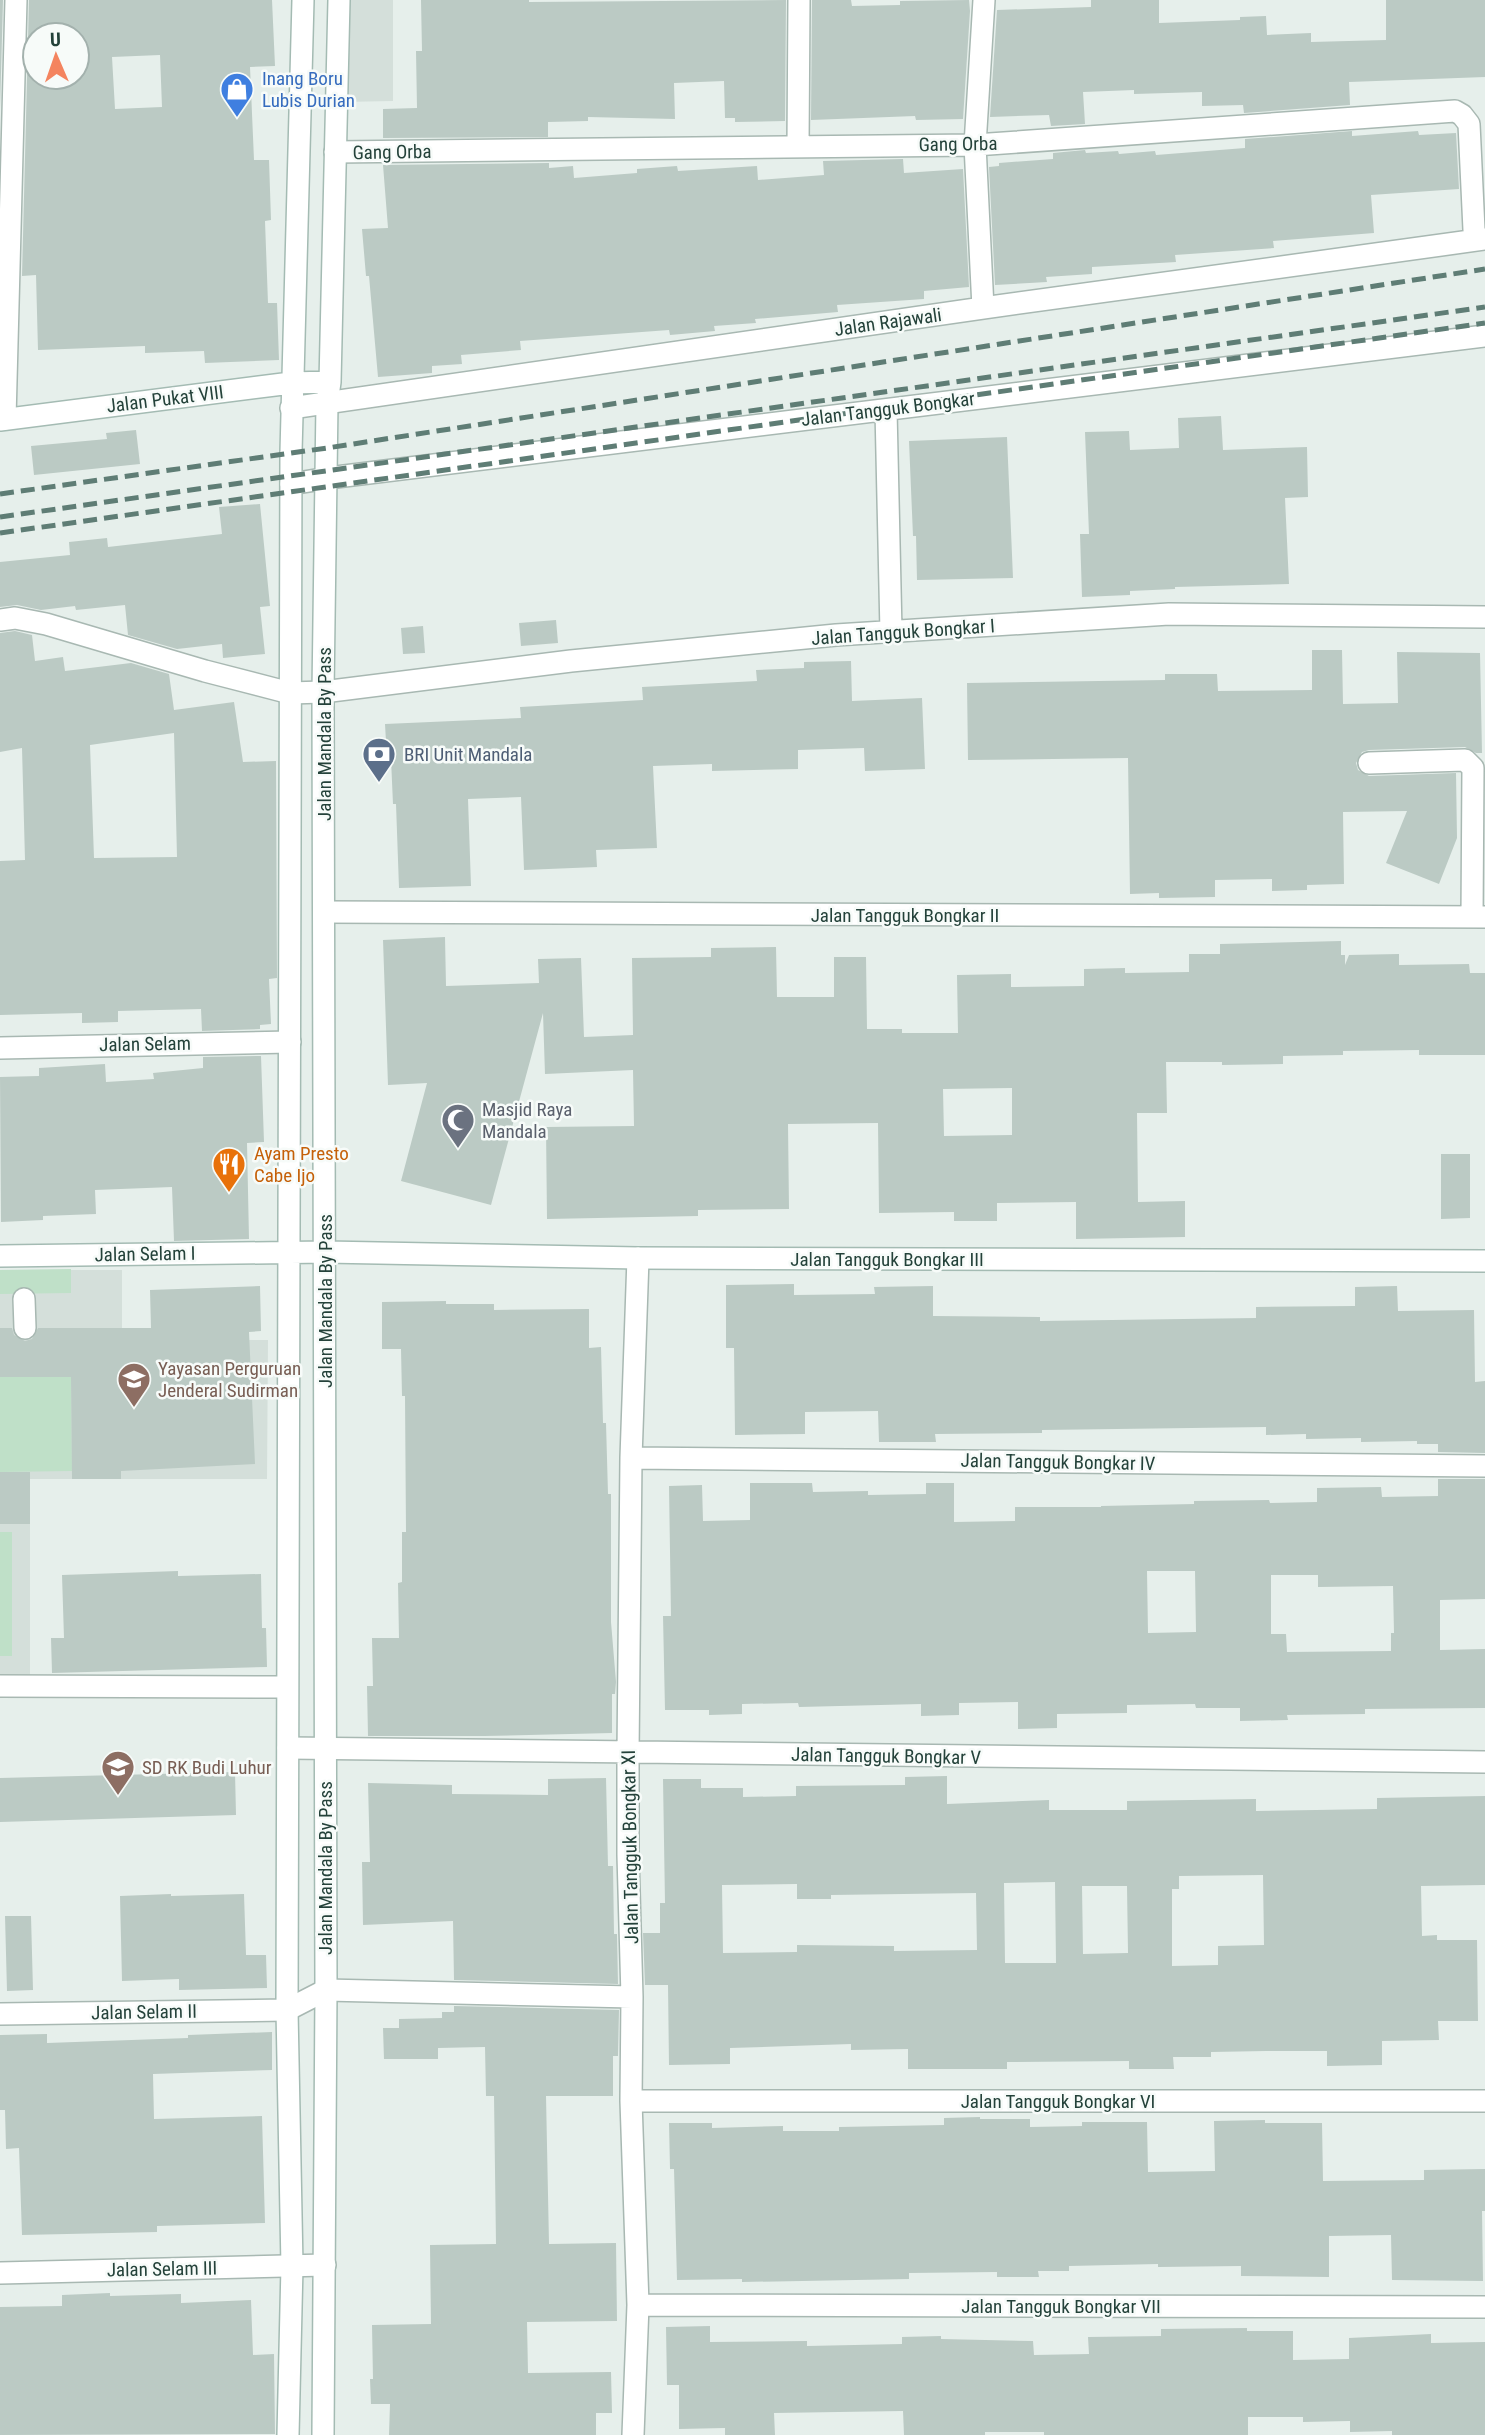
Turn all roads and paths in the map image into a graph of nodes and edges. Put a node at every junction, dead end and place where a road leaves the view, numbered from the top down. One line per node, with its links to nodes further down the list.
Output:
1 (16, 0): 16 (street)
2 (303, 0): 12 (street, Jalan Mandala By Pass)
3 (339, 0): 8 (street, Jalan Mandala By Pass)
4 (799, 0): 7 (street)
5 (984, 0): 6 (street)
6 (975, 145): 7 (street, Gang Orba); 9 (street, Gang Orba); 10 (street)
7 (798, 146): 8 (street, Gang Orba)
8 (335, 152): 13 (street, Jalan Mandala By Pass)
9 (1480, 234): 10 (street, Jalan Rajawali)
10 (983, 308): 13 (street, Jalan Rajawali)
11 (1485, 336): 15 (street, Jalan Tangguk Bongkar)
12 (291, 383): 13 (street, Jalan Pukat VIII); 14 (street, Jalan Mandala By Pass); 16 (street, Jalan Pukat VIII)
13 (329, 393): 14 (street, Jalan Rajawali); 17 (street, Jalan Mandala By Pass)
14 (291, 408): 18 (street, Jalan Mandala By Pass)
15 (886, 410): 17 (street, Jalan Tangguk Bongkar); 21 (street)
16 (3, 420)
17 (328, 478): 18 (street, Jalan Tangguk Bongkar); 22 (street, Jalan Mandala By Pass)
18 (291, 484): 23 (street, Jalan Mandala By Pass)
19 (1485, 617): 21 (street, Jalan Tangguk Bongkar I)
20 (0, 620): 23 (street, Jalan Tangguk Bongkar I)
21 (891, 632): 22 (street, Jalan Tangguk Bongkar I)
22 (323, 692): 23 (street, Jalan Tangguk Bongkar I); 25 (street, Jalan Mandala By Pass)
23 (290, 693): 27 (street, Jalan Mandala By Pass)
24 (1369, 763): 26 (street)
25 (325, 912): 26 (street, Jalan Tangguk Bongkar II); 30 (street, Jalan Mandala By Pass)
26 (1478, 917)
27 (290, 1042): 28 (street, Jalan Selam); 29 (street, Jalan Mandala By Pass)
28 (0, 1048)
29 (289, 1252): 30 (street, Jalan Tangguk Bongkar III); 31 (street, Jalan Selam I); 39 (street, Jalan Mandala By Pass)
30 (326, 1252): 32 (street, Jalan Tangguk Bongkar III); 41 (street, Jalan Mandala By Pass)
31 (0, 1256)
32 (638, 1258): 33 (street, Jalan Tangguk Bongkar III); 36 (street, Jalan Tangguk Bongkar XI)
33 (1485, 1261)
34 (24, 1298): 35 (street)
35 (25, 1328)
36 (631, 1458): 37 (street, Jalan Tangguk Bongkar IV); 42 (street, Jalan Tangguk Bongkar XI)
37 (1485, 1466)
38 (0, 1686): 39 (street)
39 (287, 1687): 40 (street, Jalan Mandala By Pass)
40 (288, 1748): 41 (street, Jalan Tangguk Bongkar V); 46 (street, Jalan Mandala By Pass)
41 (324, 1748): 42 (street, Jalan Tangguk Bongkar V); 44 (street, Jalan Mandala By Pass)
42 (628, 1753): 43 (street, Jalan Tangguk Bongkar V); 45 (street, Jalan Tangguk Bongkar XI)
43 (1485, 1762)
44 (326, 1990): 45 (street); 46 (street); 50 (street, Jalan Mandala By Pass)
45 (632, 1997): 48 (street, Jalan Tangguk Bongkar XI)
46 (287, 2010): 47 (street, Jalan Selam II); 51 (street, Jalan Mandala By Pass)
47 (0, 2014)
48 (631, 2101): 49 (street, Jalan Tangguk Bongkar VI); 53 (street, Jalan Tangguk Bongkar XI)
49 (1485, 2101)
50 (324, 2265): 51 (street, Jalan Selam III); 56 (street, Jalan Mandala By Pass)
51 (292, 2266): 52 (street, Jalan Selam III); 55 (street, Jalan Mandala By Pass)
52 (0, 2273)
53 (638, 2305): 54 (street, Jalan Tangguk Bongkar VII); 57 (street, Jalan Tangguk Bongkar XI)
54 (1485, 2307)
55 (288, 2435)
56 (323, 2435)
57 (632, 2435)

